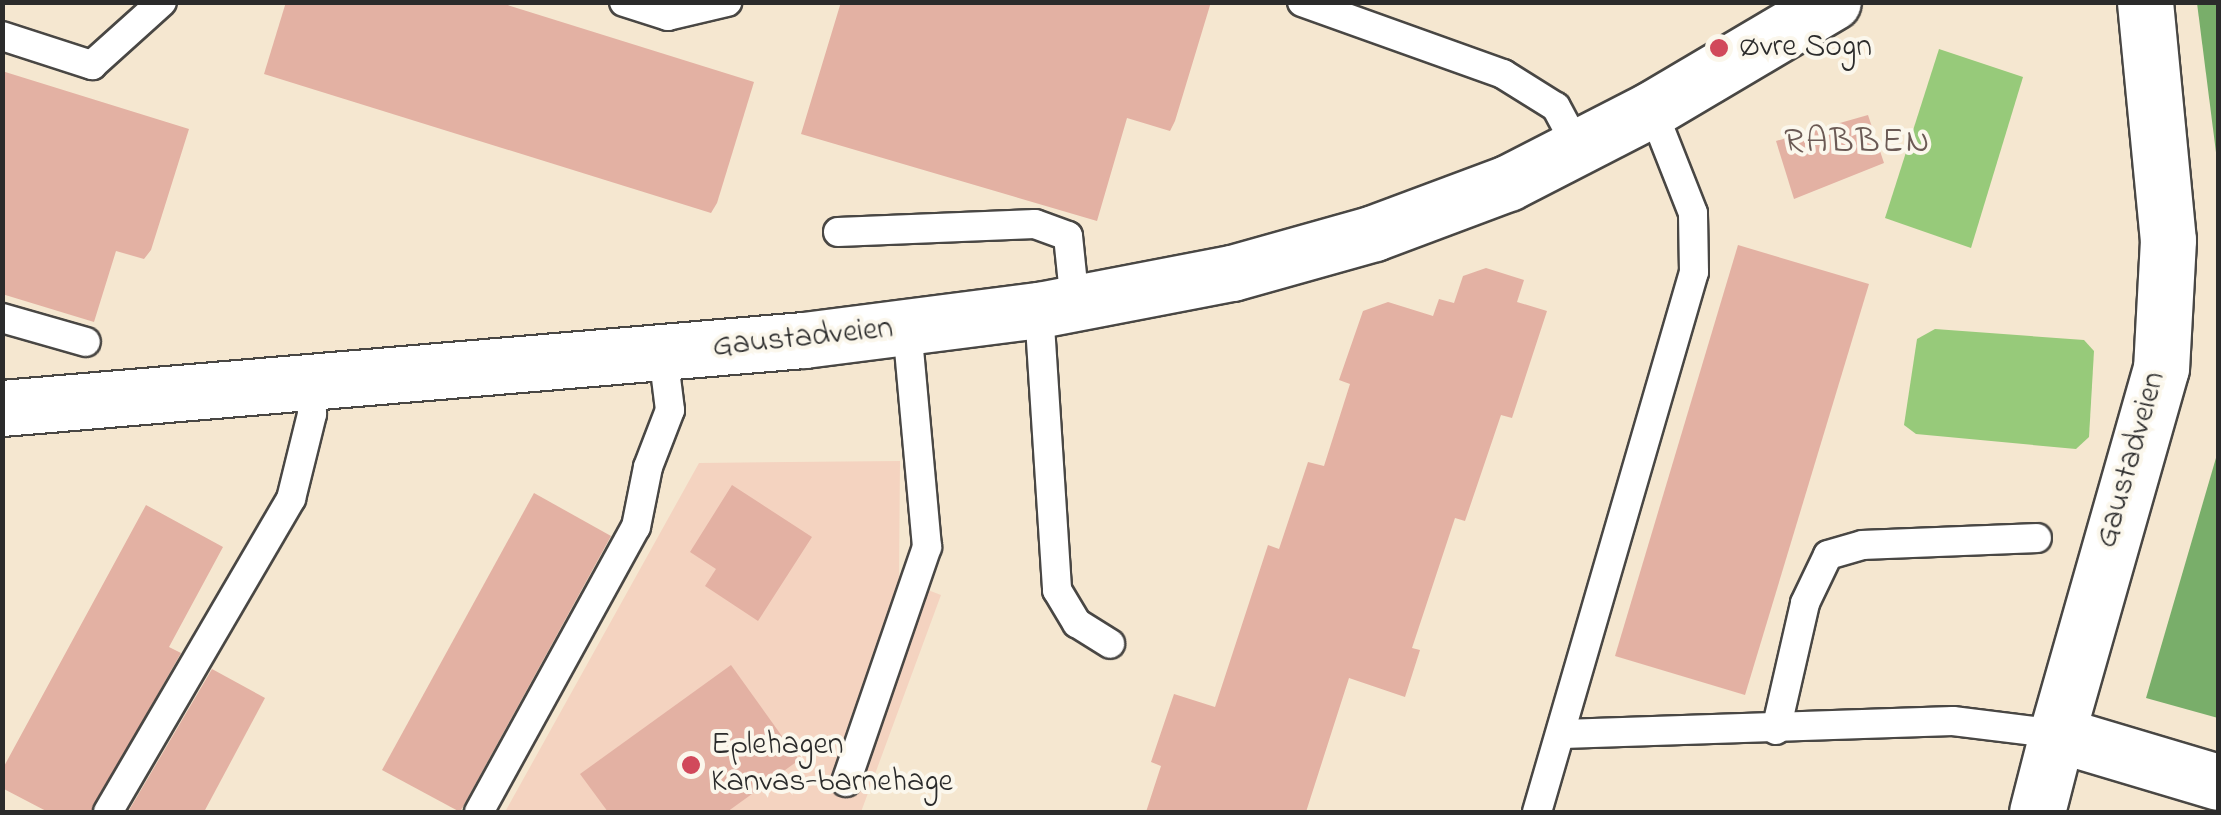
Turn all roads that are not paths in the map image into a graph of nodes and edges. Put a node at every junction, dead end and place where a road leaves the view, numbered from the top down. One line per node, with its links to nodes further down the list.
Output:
1 (162, 2): 7 (lane)
2 (624, 2): 3 (lane)
3 (728, 2)
4 (1302, 2): 9 (lane)
5 (1834, 2): 8 (street, Gaustadveien)
6 (2145, 2): 22 (street, Gaustadveien)
7 (2, 36)
8 (1652, 109): 9 (street, Gaustadveien); 21 (lane)
9 (1578, 148): 11 (street, Gaustadveien)
10 (838, 232): 11 (lane)
11 (1057, 307): 13 (street, Gaustadveien); 19 (lane)
12 (2, 318): 14 (lane)
13 (907, 328): 15 (street, Gaustadveien); 23 (lane)
14 (86, 342)
15 (662, 354): 16 (street, Gaustadveien); 26 (lane)
16 (311, 383): 17 (street, Gaustadveien); 25 (lane)
17 (2, 408)
18 (2037, 538): 20 (lane)
19 (1110, 644)
20 (1776, 730): 21 (lane); 22 (lane)
21 (1563, 734): 27 (lane)
22 (2057, 734): 24 (street); 28 (street, Gaustadveien)
23 (846, 782)
24 (2218, 782)
25 (108, 812)
26 (478, 812)
27 (1536, 812)
28 (2037, 812)

